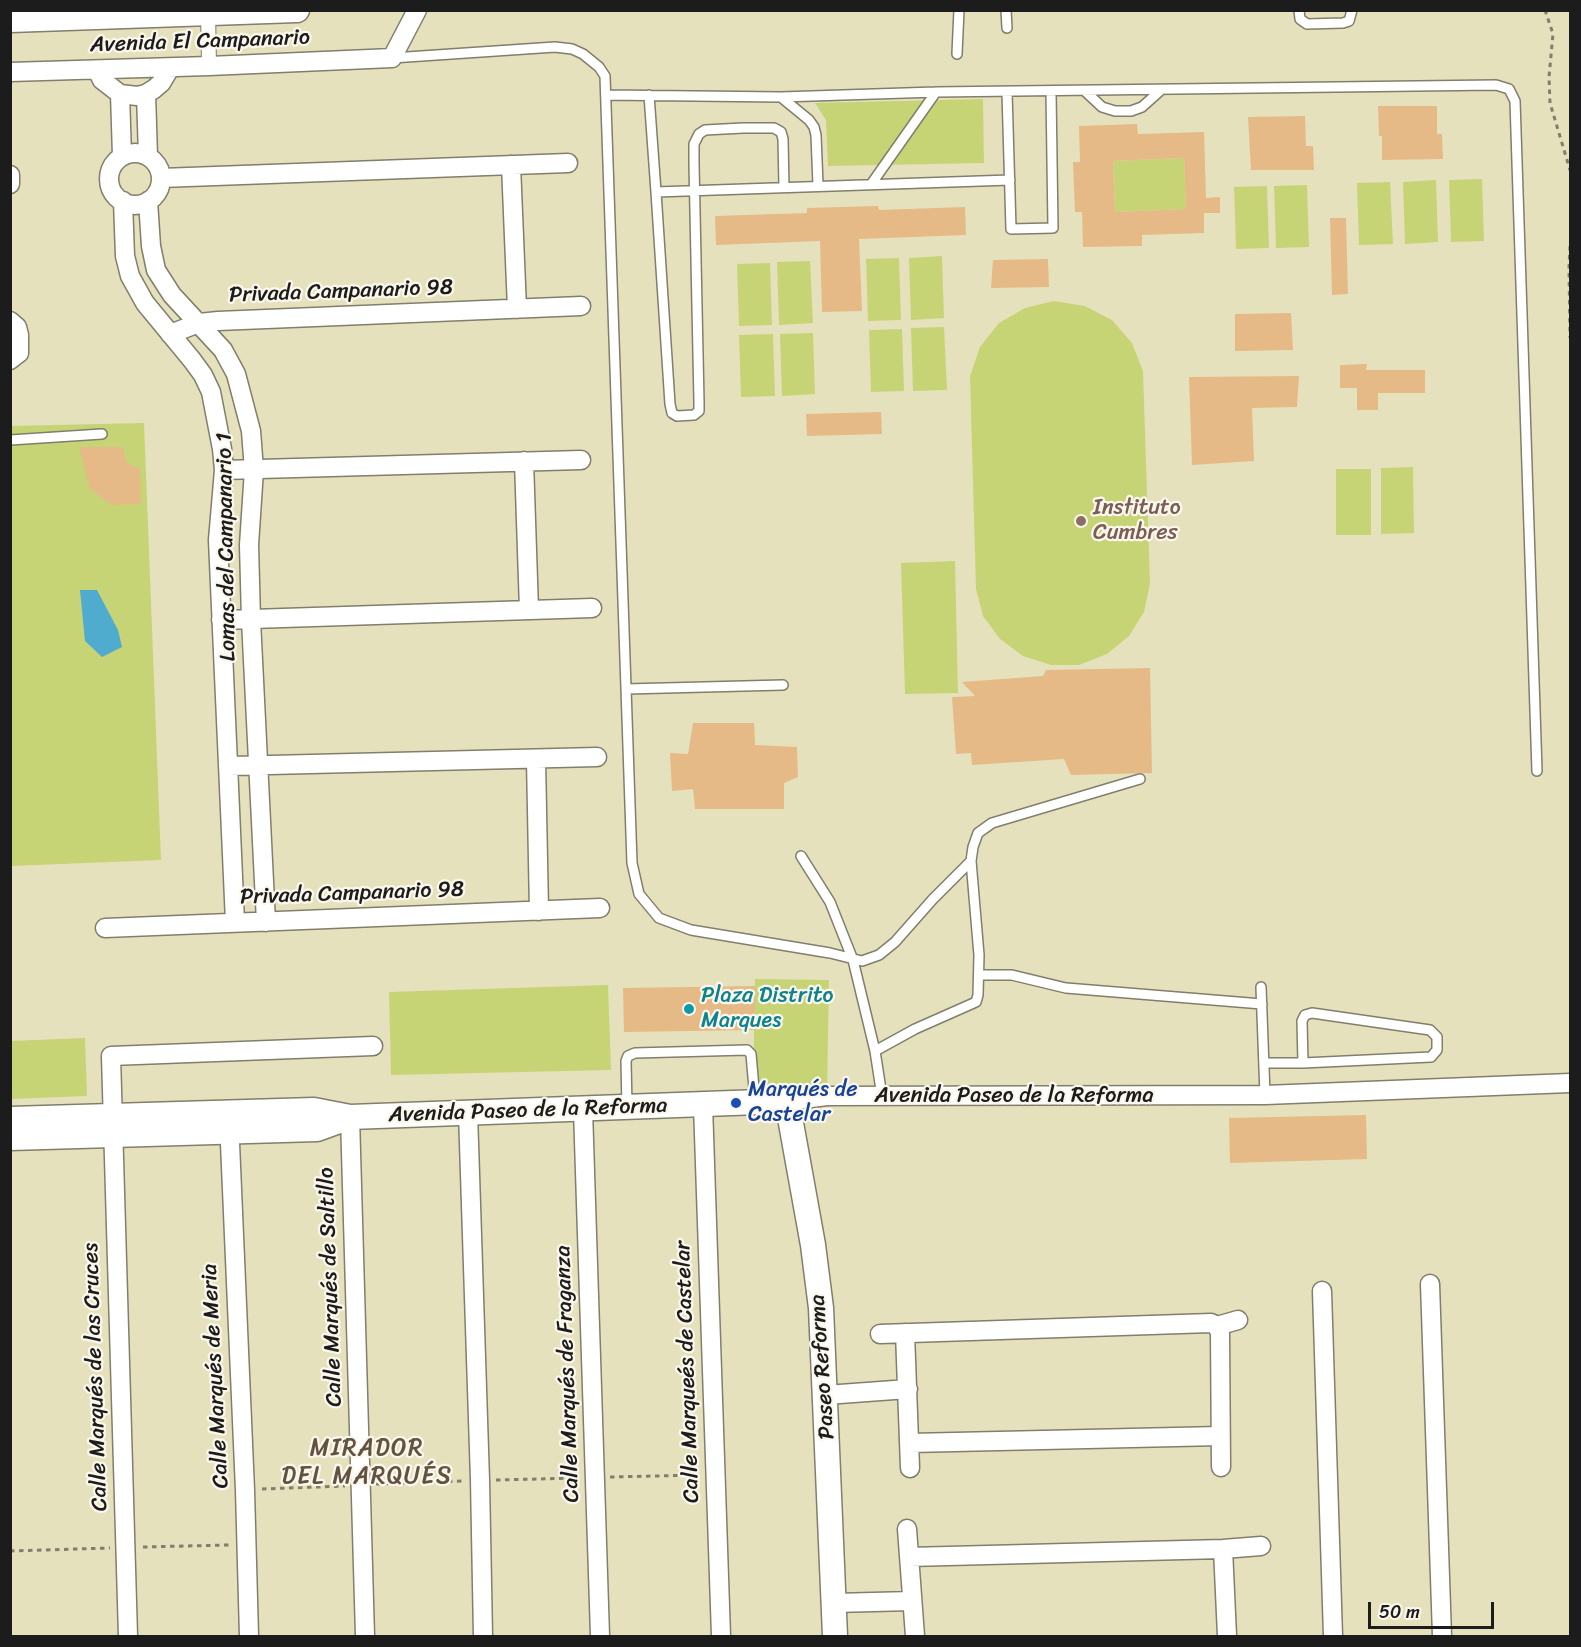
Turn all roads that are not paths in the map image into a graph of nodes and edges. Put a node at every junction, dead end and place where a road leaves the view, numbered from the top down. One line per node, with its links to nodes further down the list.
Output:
1 (297, 10): 7 (street)
2 (417, 10): 11 (street)
3 (958, 10): 10 (lane)
4 (1006, 10): 9 (lane)
5 (1299, 10): 6 (lane)
6 (1352, 10)
7 (208, 12): 8 (street); 12 (street)
8 (10, 20)
9 (1007, 28)
10 (957, 54)
11 (392, 58): 12 (street, Avenida El Campanario); 23 (lane)
12 (209, 66): 13 (street, Avenida El Campanario)
13 (170, 68): 14 (street, Avenida El Campanario); 22 (street)
14 (97, 70): 15 (street, Avenida El Campanario); 21 (street)
15 (10, 72)
16 (1161, 90): 20 (lane); 20 (lane); 63 (lane)
17 (936, 92): 18 (lane); 25 (lane); 33 (lane)
18 (1007, 92): 19 (lane); 32 (lane)
19 (1051, 92): 20 (lane); 32 (lane)
20 (1086, 92)
21 (120, 94): 22 (street); 26 (street)
22 (146, 94): 27 (street)
23 (606, 95): 24 (lane); 58 (lane)
24 (649, 95): 25 (lane); 38 (lane)
25 (781, 97): 35 (lane)
26 (122, 156): 27 (street); 39 (street)
27 (148, 156): 31 (street)
28 (568, 163): 29 (street)
29 (511, 165): 31 (street); 42 (street)
30 (10, 175): 34 (street)
31 (161, 178): 40 (street)
32 (1010, 180): 33 (lane)
33 (872, 183): 35 (lane)
34 (10, 184)
35 (818, 185): 36 (lane)
36 (784, 187): 37 (lane); 37 (lane)
37 (695, 189): 38 (lane); 38 (lane)
38 (656, 192)
39 (123, 201): 40 (street); 45 (street, Lomas del Campanario 1)
40 (148, 201): 44 (street, Lomas del Campanario 1)
41 (580, 306): 42 (street, Privada Campanario 98)
42 (517, 309): 44 (street, Privada Campanario 98)
43 (10, 321): 46 (street)
44 (199, 323): 45 (street, Privada Campanario 98); 52 (street, Lomas del Campanario 1)
45 (170, 334): 51 (street, Lomas del Campanario 1)
46 (10, 360)
47 (102, 434): 48 (lane)
48 (10, 440)
49 (581, 459): 50 (street)
50 (524, 461): 52 (street); 54 (street)
51 (224, 470): 52 (street); 55 (street, Lomas del Campanario 1)
52 (254, 470): 56 (street, Lomas del Campanario 1)
53 (592, 608): 54 (street)
54 (529, 610): 56 (street)
55 (221, 620): 56 (street); 61 (street, Lomas del Campanario 1)
56 (251, 620): 62 (street, Lomas del Campanario 1)
57 (783, 685): 58 (lane)
58 (626, 688): 72 (lane)
59 (597, 757): 60 (street)
60 (536, 759): 62 (street); 68 (street)
61 (230, 766): 62 (street); 69 (street, Lomas del Campanario 1)
62 (258, 766): 70 (street, Lomas del Campanario 1)
63 (1537, 771)
64 (1140, 779): 66 (lane)
65 (801, 856): 72 (lane)
66 (971, 861): 72 (lane); 73 (lane)
67 (600, 908): 68 (street, Privada Campanario 98)
68 (539, 911): 70 (street, Privada Campanario 98)
69 (235, 922): 70 (street, Privada Campanario 98); 71 (street, Privada Campanario 98)
70 (266, 922)
71 (105, 928)
72 (853, 960): 77 (lane)
73 (979, 975): 75 (lane); 77 (lane)
74 (1262, 987): 75 (lane)
75 (1262, 1005): 79 (lane)
76 (373, 1046): 92 (street, Calle Marqués de las Cruces)
77 (875, 1051): 82 (lane)
78 (1303, 1063): 78 (lane); 79 (lane)
79 (1264, 1064): 81 (lane)
80 (1570, 1083): 81 (street, Avenida Paseo de la Reforma)
81 (1265, 1095): 82 (street, Avenida Paseo de la Reforma)
82 (882, 1096): 83 (street, Avenida Paseo de la Reforma)
83 (787, 1101): 84 (street, Avenida Paseo de la Reforma); 101 (street, Paseo Reforma)
84 (755, 1102): 85 (street, Avenida Paseo de la Reforma); 86 (lane)
85 (703, 1105): 86 (street, Avenida Paseo de la Reforma); 117 (street, Calle Marqueés de Castelar)
86 (627, 1108): 87 (street, Avenida Paseo de la Reforma)
87 (584, 1110): 88 (street, Avenida Paseo de la Reforma); 116 (street, Calle Marqués de Fraganza)
88 (468, 1113): 89 (street, Avenida Paseo de la Reforma); 115 (street)
89 (350, 1117): 91 (street, Avenida Paseo de la Reforma); 114 (street, Calle Marqués de Saltillo)
90 (10, 1119): 92 (street, Avenida Paseo de la Reforma)
91 (229, 1122): 92 (street, Avenida Paseo de la Reforma); 113 (street, Calle Marqués de Meria)
92 (113, 1125): 93 (street, Avenida Paseo de la Reforma); 112 (street, Calle Marqués de las Cruces)
93 (10, 1138)
94 (1430, 1284): 122 (street)
95 (1322, 1291): 121 (street)
96 (1238, 1320): 97 (street)
97 (1217, 1326): 98 (street); 102 (street)
98 (905, 1333): 99 (street); 100 (street)
99 (880, 1334)
100 (908, 1389): 101 (street); 103 (street)
101 (826, 1395): 111 (street, Paseo Reforma)
102 (1220, 1436): 103 (street); 104 (street)
103 (910, 1443): 105 (street)
104 (1221, 1467)
105 (910, 1468)
106 (908, 1529): 109 (street)
107 (1261, 1546): 108 (street)
108 (1222, 1549): 109 (street); 120 (street)
109 (909, 1557): 110 (street)
110 (912, 1601): 111 (street); 119 (street)
111 (834, 1603): 118 (street, Paseo Reforma)
112 (128, 1636)
113 (249, 1636)
114 (364, 1636)
115 (483, 1636)
116 (600, 1636)
117 (721, 1636)
118 (835, 1636)
119 (915, 1636)
120 (1227, 1636)
121 (1333, 1636)
122 (1442, 1636)

